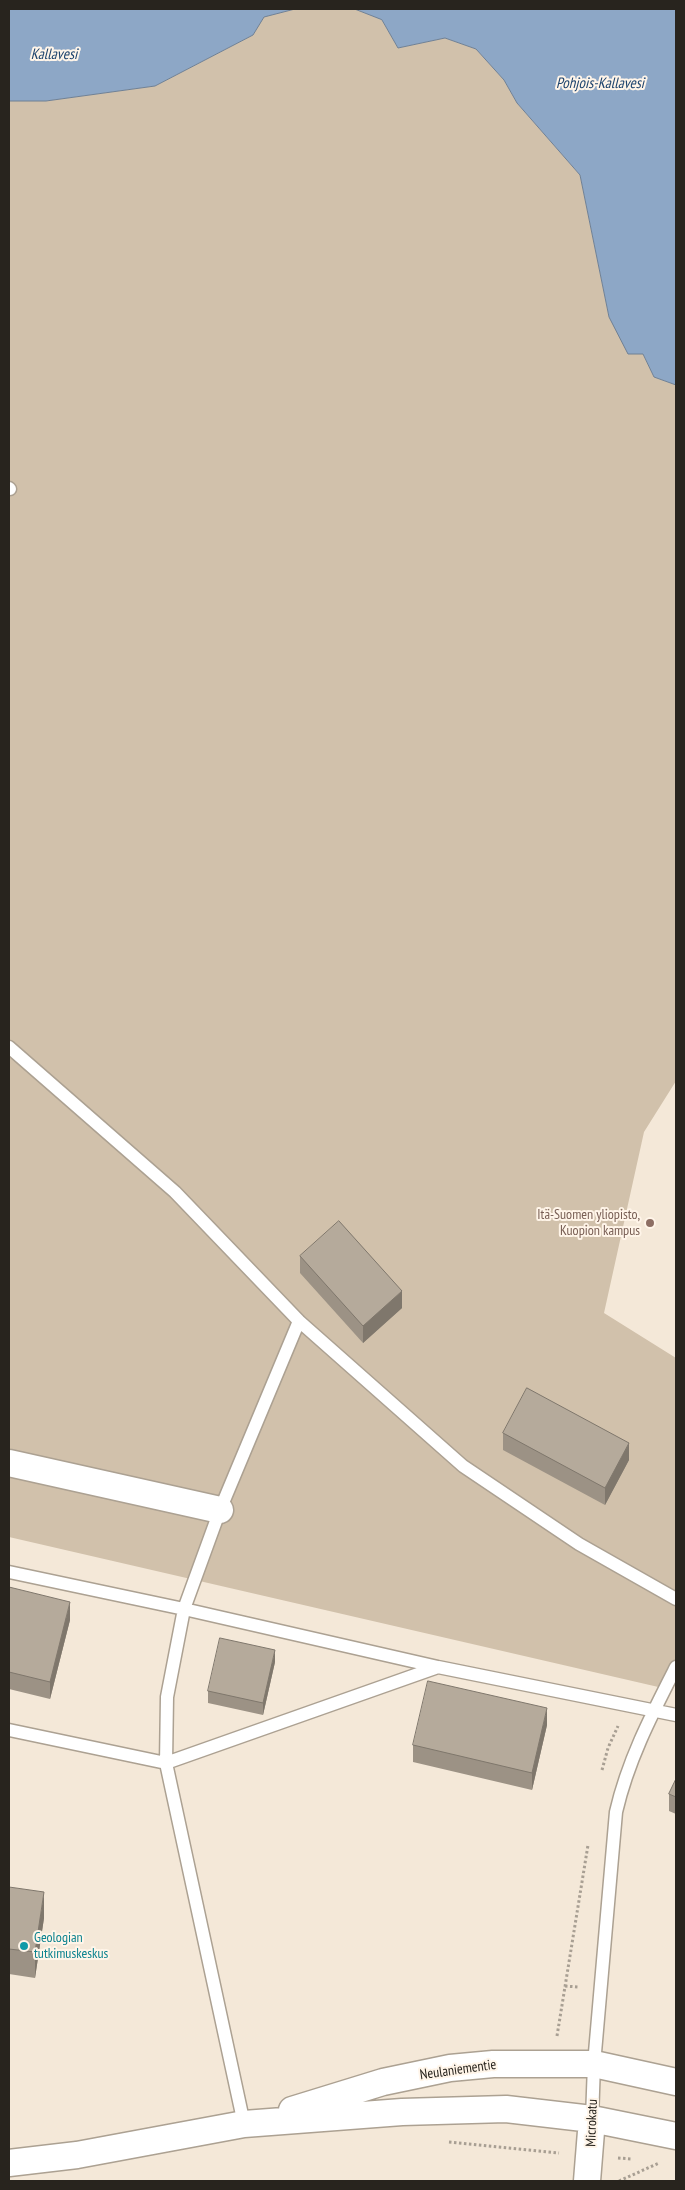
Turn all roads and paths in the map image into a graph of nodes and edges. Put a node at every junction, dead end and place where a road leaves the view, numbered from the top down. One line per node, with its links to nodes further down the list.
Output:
1 (9, 1046): 2 (lane)
2 (299, 1321): 4 (lane); 6 (lane)
3 (9, 1463): 4 (street)
4 (220, 1510): 7 (lane)
5 (9, 1572): 7 (lane)
6 (676, 1599)
7 (184, 1609): 8 (lane); 14 (lane)
8 (438, 1667): 10 (lane); 14 (lane)
9 (676, 1667): 11 (lane, Microkatu)
10 (628, 1705): 11 (lane); 15 (path)
11 (654, 1710): 12 (lane); 18 (lane, Microkatu)
12 (676, 1715)
13 (9, 1730): 14 (lane)
14 (166, 1763): 22 (lane)
15 (602, 1772)
16 (588, 1844): 17 (path)
17 (551, 2042)
18 (594, 2064): 19 (street, Neulaniementie); 21 (lane, Microkatu); 22 (street, Neulaniementie)
19 (676, 2082)
20 (496, 2109): 21 (street, Neulaniementie); 22 (street, Neulaniementie); 25 (path)
21 (592, 2119): 23 (street, Neulaniementie); 29 (street, Microkatu)
22 (244, 2124): 28 (street, Neulaniementie)
23 (676, 2136)
24 (443, 2142): 25 (path)
25 (492, 2146): 29 (path)
26 (636, 2159): 29 (path)
27 (655, 2161): 30 (path)
28 (9, 2162)
29 (589, 2169)
30 (619, 2181)

